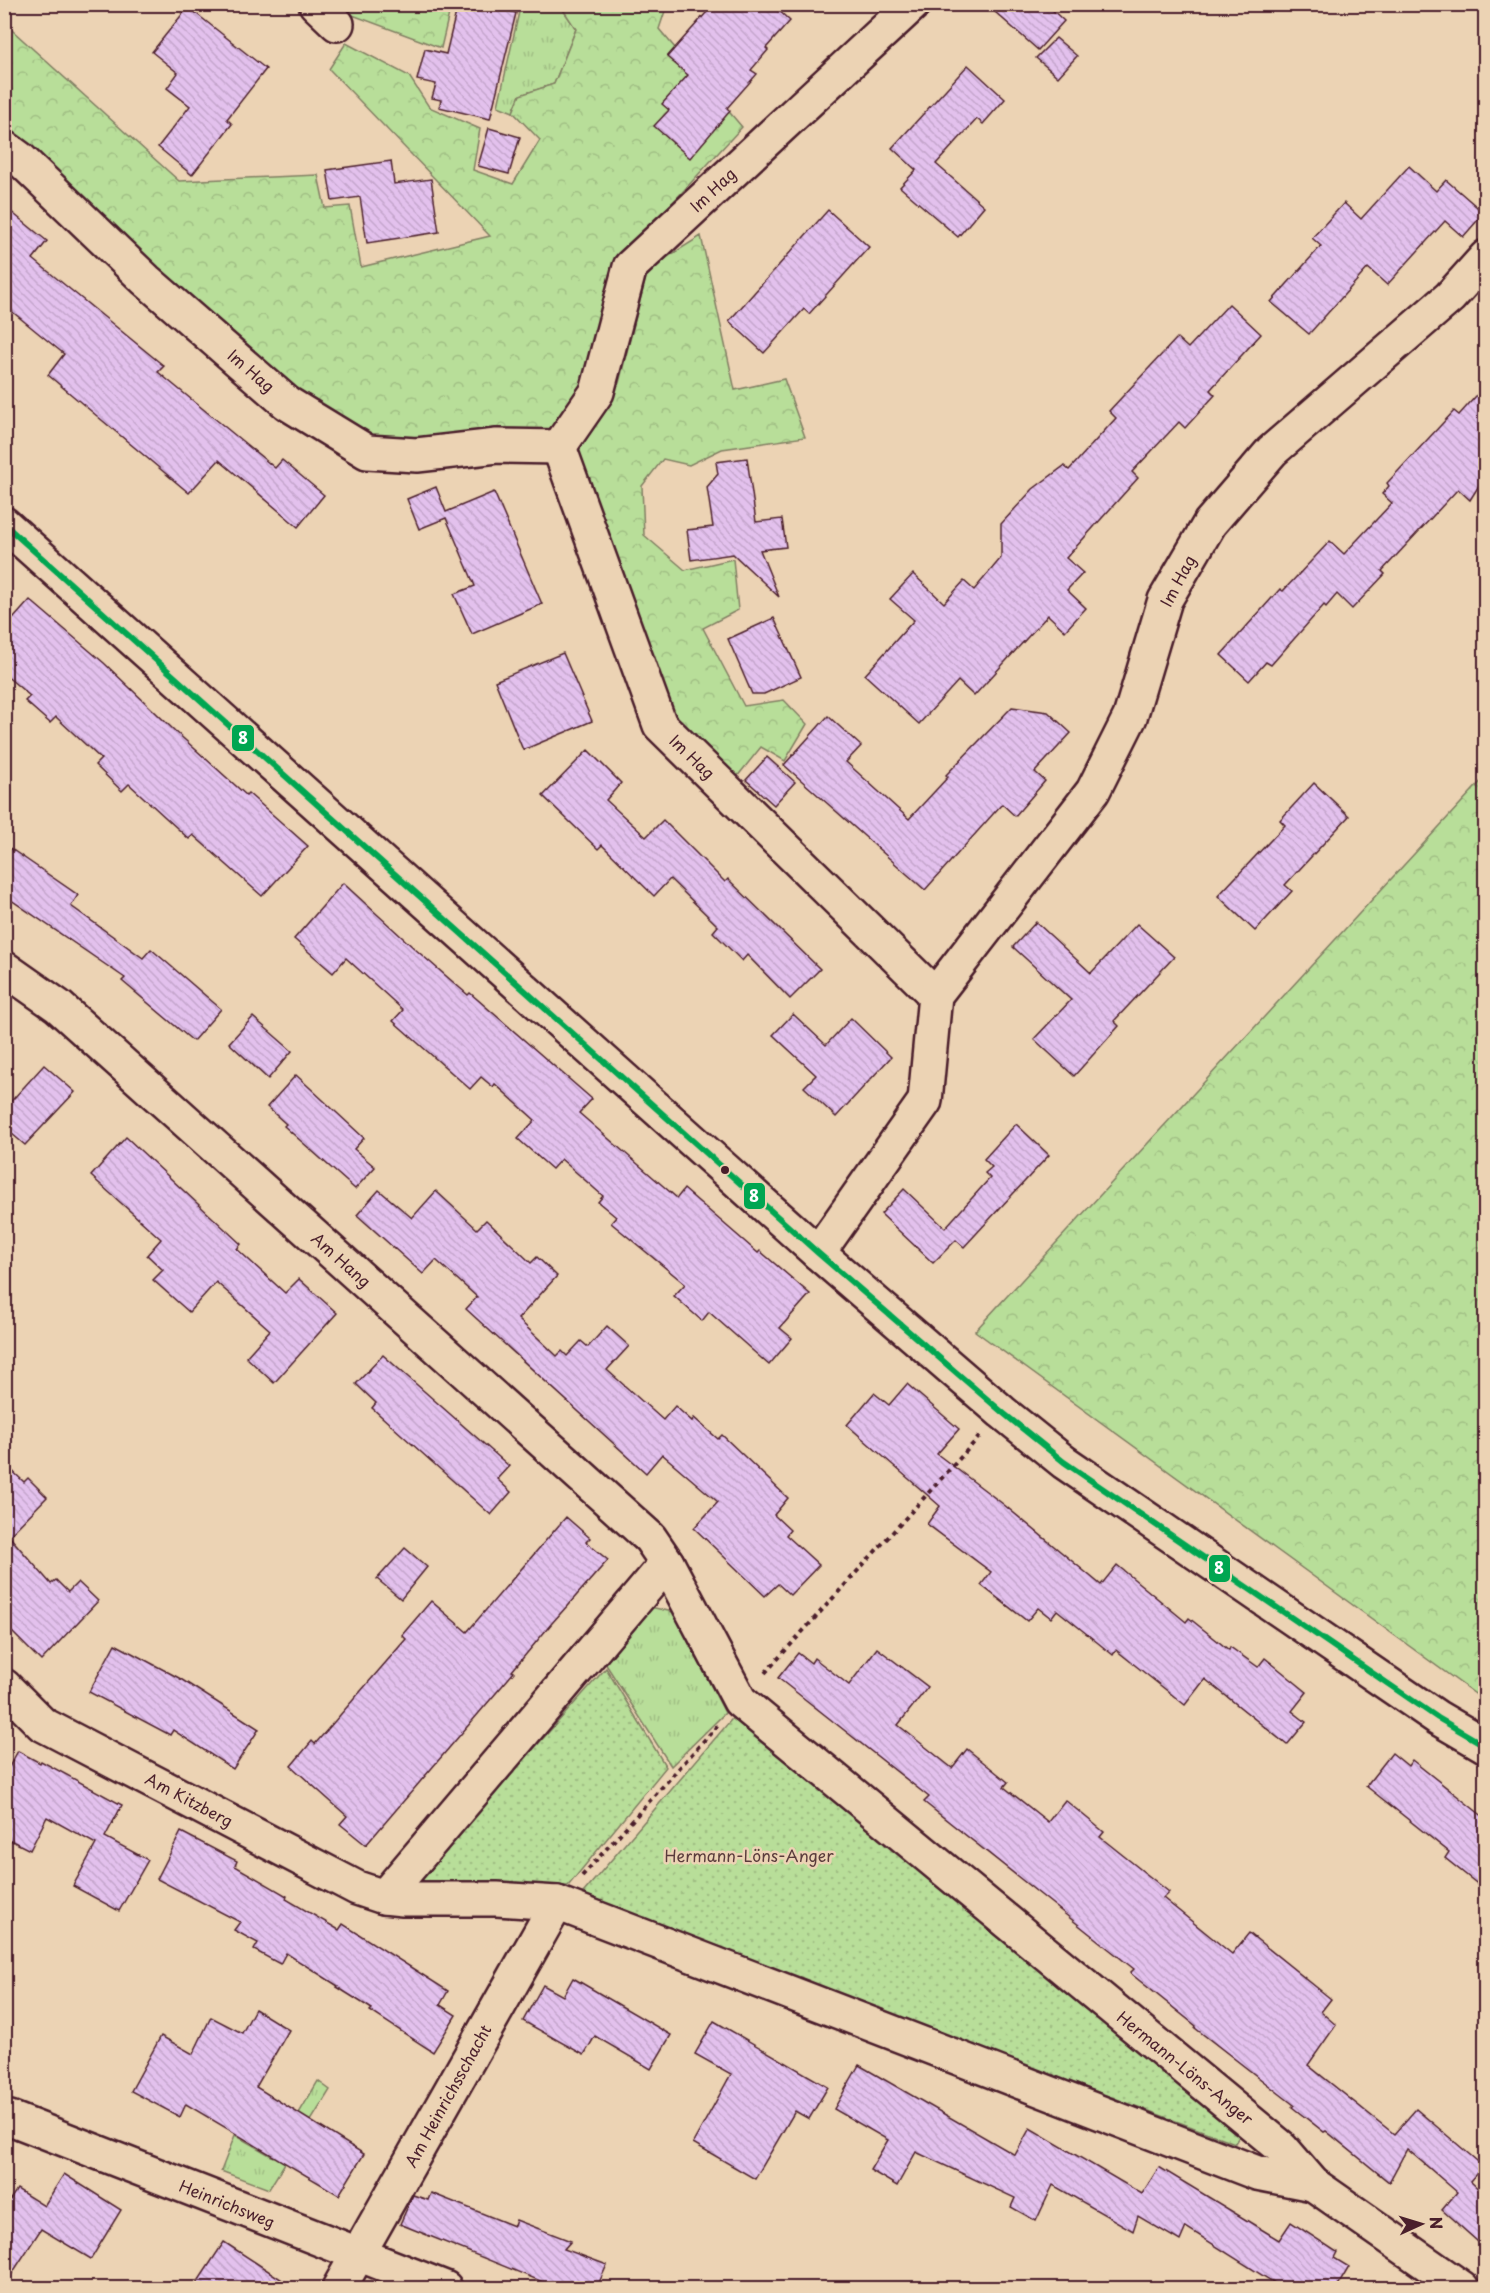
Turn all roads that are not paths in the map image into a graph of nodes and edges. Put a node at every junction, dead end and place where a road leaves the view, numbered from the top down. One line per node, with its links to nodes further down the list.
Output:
1 (913, 4): 4 (street, Im Hag)
2 (4, 147): 4 (street, Im Hag)
3 (1485, 257): 7 (street, Im Hag)
4 (559, 447): 7 (street, Im Hag)
5 (4, 524): 8 (street)
6 (4, 968): 9 (street, Am Hang)
7 (935, 995): 8 (street)
8 (818, 1253): 11 (street)
9 (667, 1563): 12 (street); 15 (street, Hermann-Löns-Anger)
10 (4, 1686): 12 (street, Am Kitzberg)
11 (1485, 1746)
12 (384, 1897): 13 (street, Hermann-Löns-Anger)
13 (557, 1903): 15 (street, Hermann-Löns-Anger); 16 (street, Am Heinrichsschacht)
14 (10, 2118): 16 (street, Heinrichsweg)
15 (1313, 2184): 19 (street, Hermann-Löns-Anger)
16 (358, 2255): 17 (street, Am Heinrichsschacht); 18 (street, Heinrichsweg)
17 (339, 2289)
18 (445, 2289)
19 (1462, 2289)

